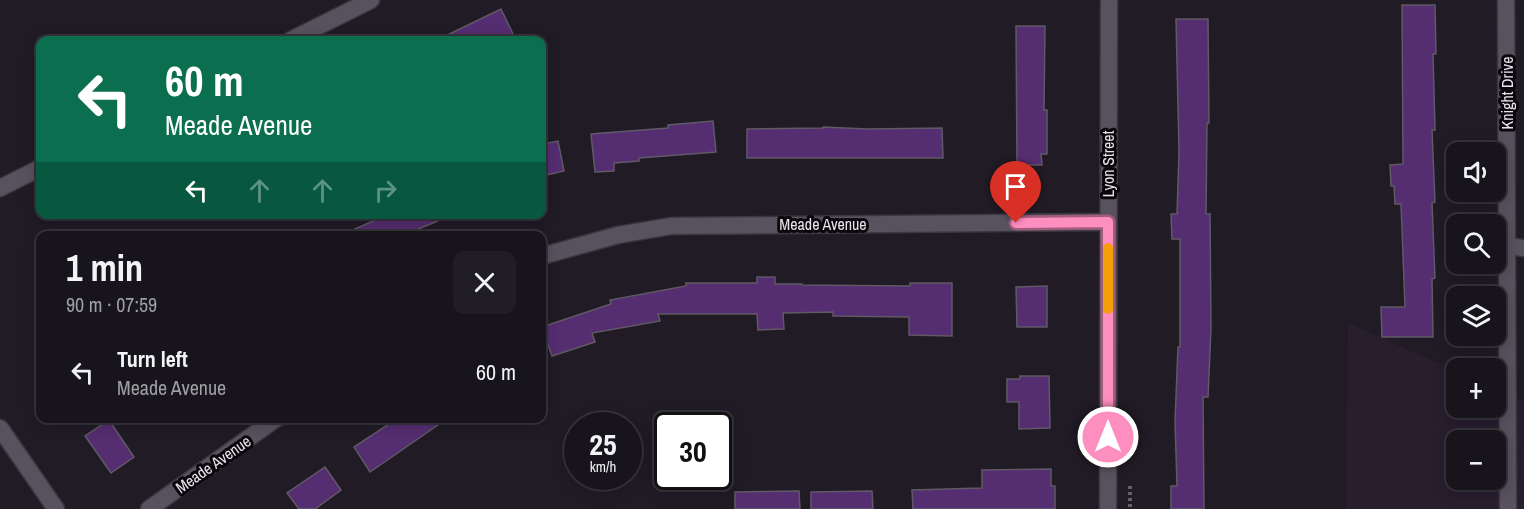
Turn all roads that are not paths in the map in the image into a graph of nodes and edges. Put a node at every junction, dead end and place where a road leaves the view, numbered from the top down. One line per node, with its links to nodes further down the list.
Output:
1 (371, 0): 4 (street)
2 (1109, 0): 7 (street, Lyon Street)
3 (1506, 0): 8 (street, Knight Drive)
4 (299, 36)
5 (36, 170): 6 (street)
6 (0, 189)
7 (1108, 222): 9 (street, Meade Avenue); 14 (street, Lyon Street)
8 (1516, 247): 15 (street, Knight Drive)
9 (546, 255)
10 (270, 423): 13 (street, Meade Avenue)
11 (0, 428): 12 (street)
12 (56, 509)
13 (149, 509)
14 (1108, 509)
15 (1508, 509)

